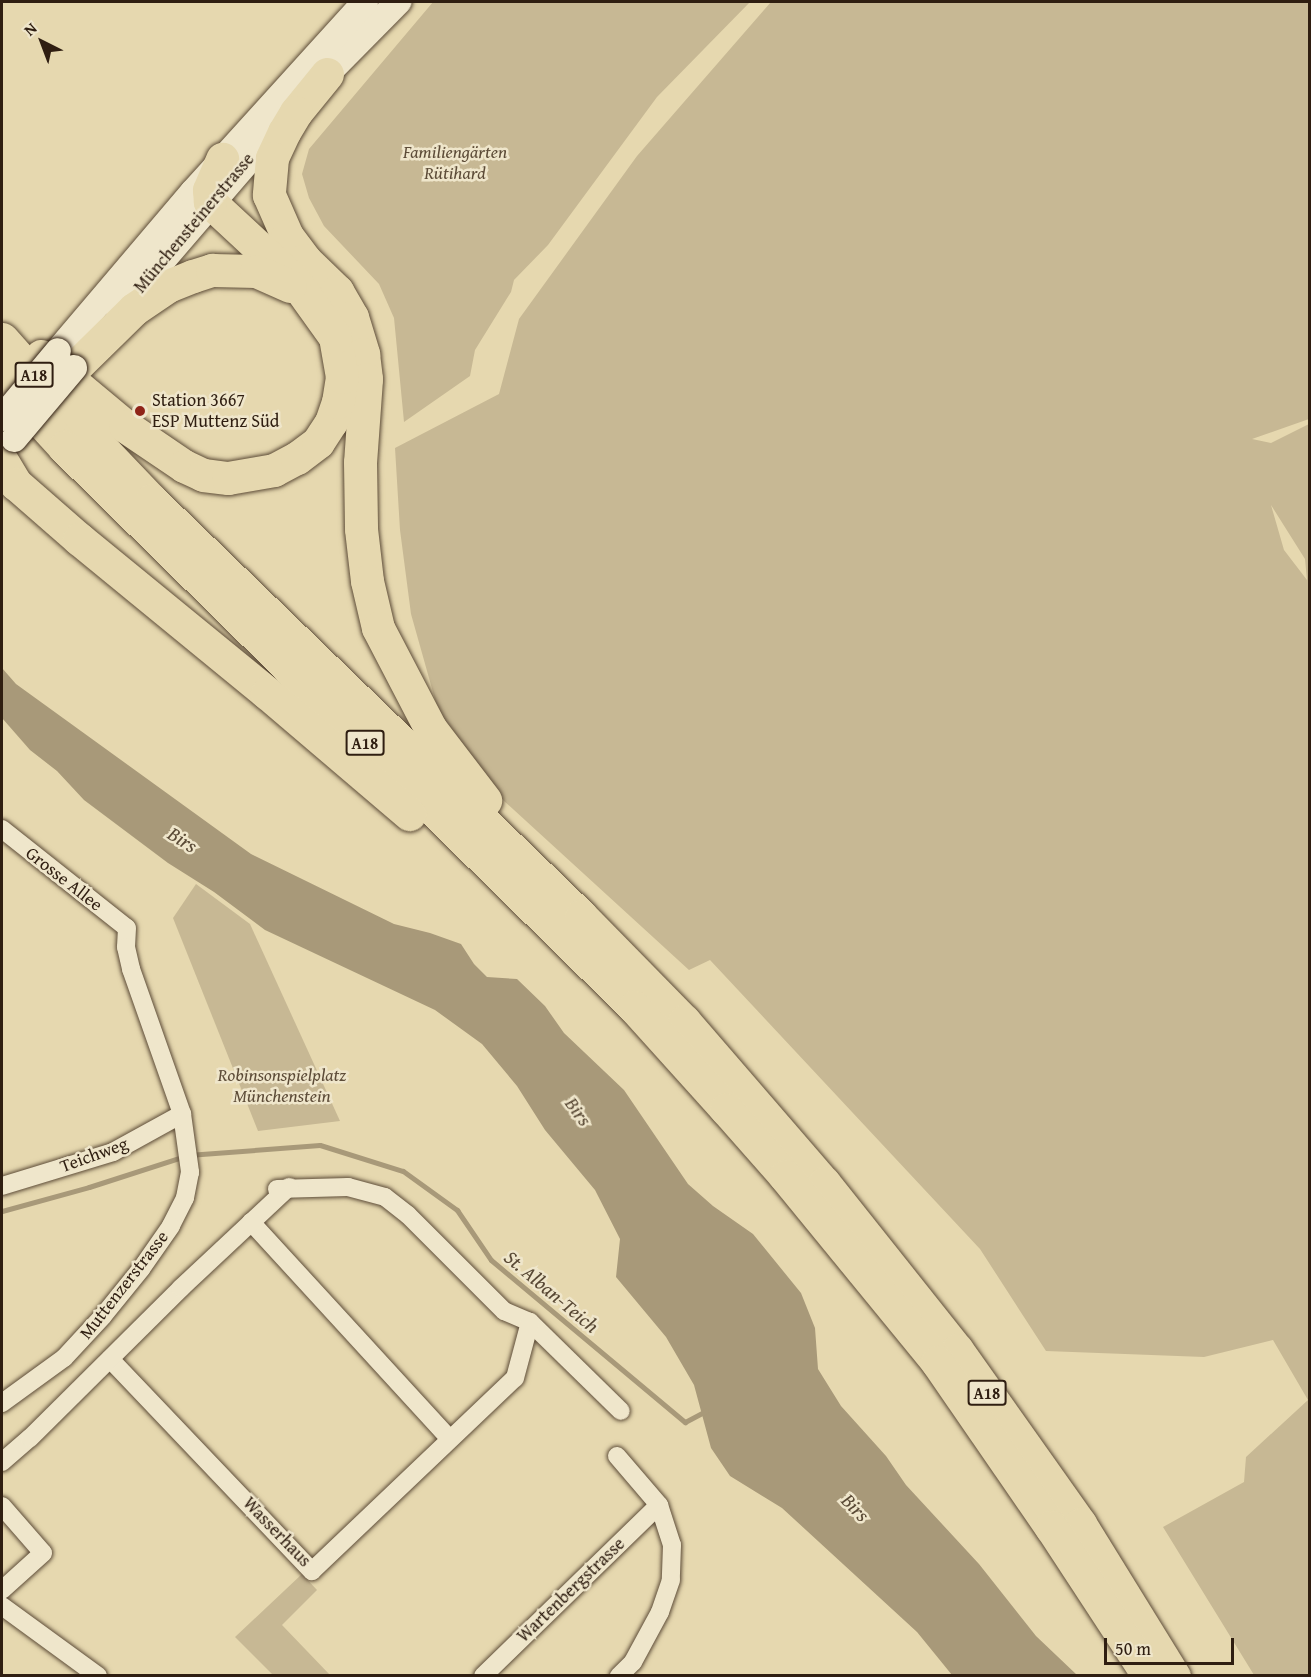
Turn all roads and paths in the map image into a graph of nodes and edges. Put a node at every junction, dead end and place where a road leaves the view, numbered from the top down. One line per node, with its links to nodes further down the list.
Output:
1 (365, 2): 4 (main road, Münchensteinerstrasse)
2 (398, 2): 3 (main road, Münchensteinerstrasse)
3 (327, 74): 5 (main road, Münchensteinerstrasse); 6 (highway)
4 (222, 159): 5 (highway)
5 (207, 195): 6 (highway); 7 (highway); 10 (main road, Münchensteinerstrasse)
6 (306, 261): 16 (highway)
7 (309, 299): 8 (highway); 10 (highway)
8 (2, 317)
9 (2, 339): 16 (highway, A18)
10 (66, 359): 12 (main road, Münchensteinerstrasse, bridge)
11 (2, 379): 18 (highway, A18)
12 (4, 443): 14 (highway)
13 (2, 504): 14 (highway)
14 (57, 519): 18 (highway)
15 (2, 829): 17 (street, Grosse Allee)
16 (581, 916): 37 (highway, A18)
17 (127, 928): 19 (street, Muttenzerstrasse)
18 (726, 1109): 36 (highway, A18)
19 (182, 1114): 20 (street, Teichweg); 24 (street, Muttenzerstrasse)
20 (2, 1186)
21 (251, 1222): 22 (street); 23 (street); 26 (street)
22 (530, 1322): 25 (street); 26 (street, Wasserhaus)
23 (110, 1359): 26 (street, Wasserhaus); 28 (street)
24 (2, 1403)
25 (621, 1411)
26 (450, 1439)
27 (617, 1456): 29 (street)
28 (2, 1462)
29 (659, 1505): 34 (street, Wartenbergstrasse); 35 (street)
30 (2, 1506): 31 (street)
31 (2, 1590)
32 (2, 1606): 33 (street)
33 (98, 1676)
34 (483, 1676)
35 (620, 1676)
36 (1148, 1676)
37 (1174, 1676)

